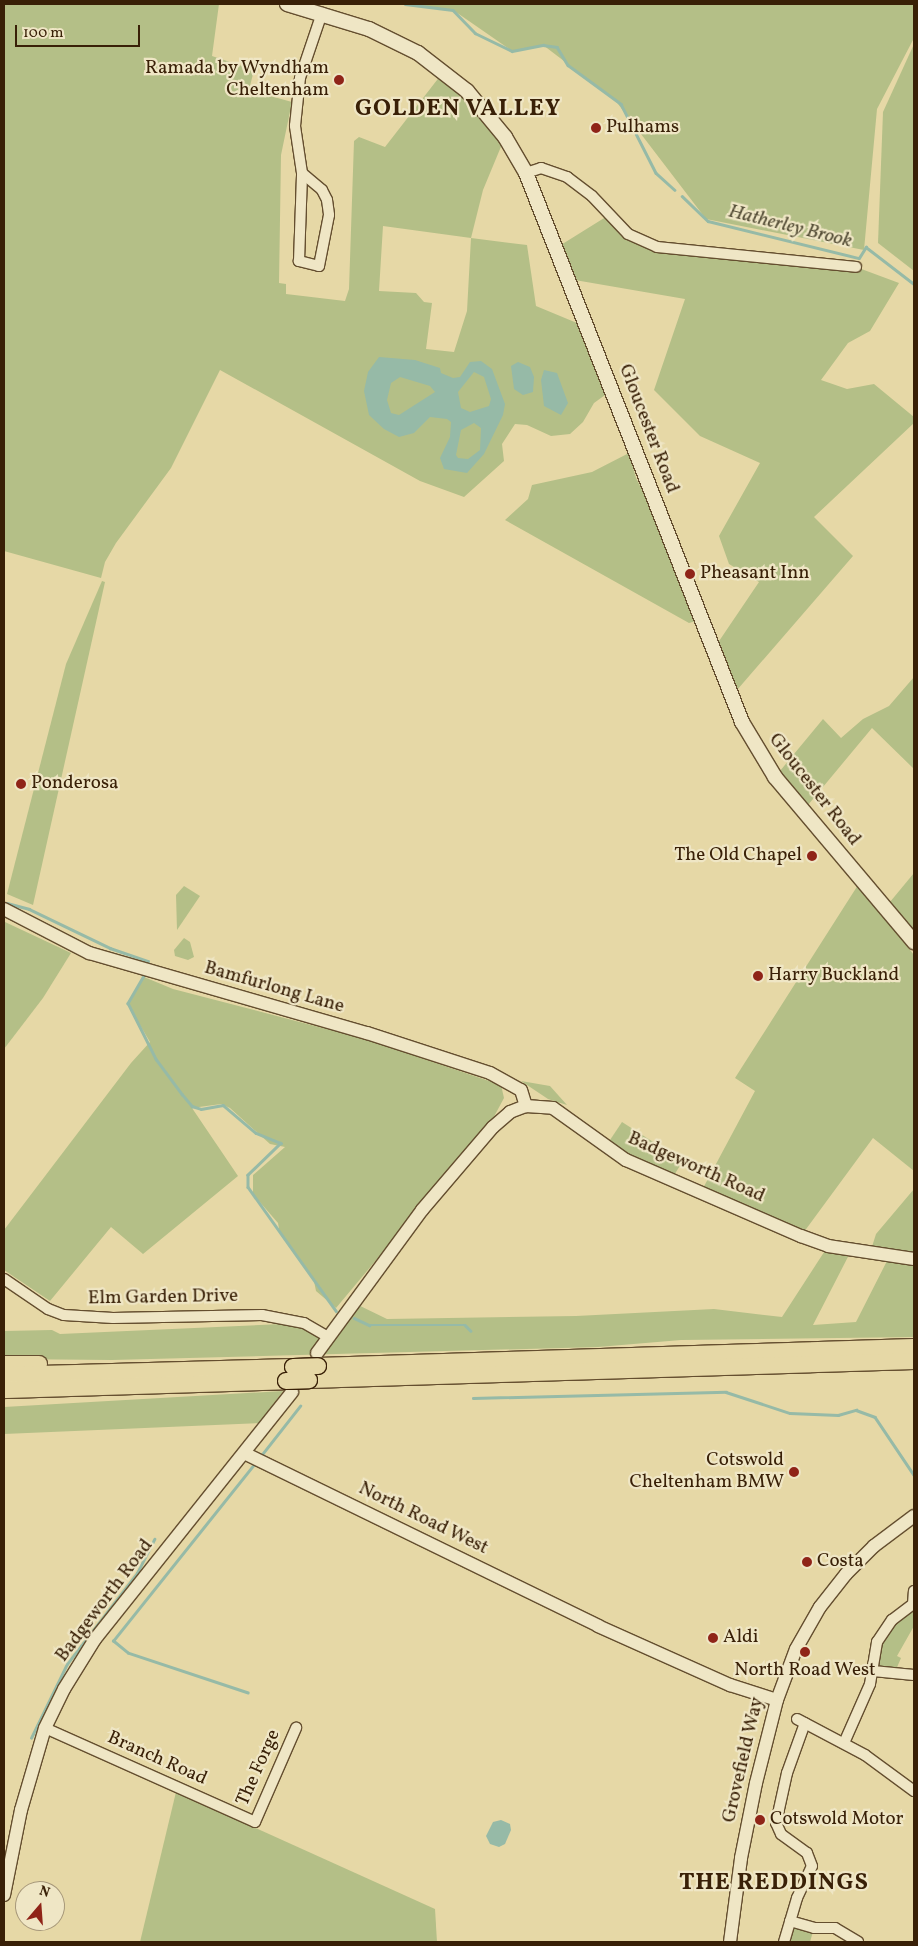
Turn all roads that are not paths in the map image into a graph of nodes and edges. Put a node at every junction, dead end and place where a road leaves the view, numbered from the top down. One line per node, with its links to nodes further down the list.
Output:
1 (287, 4): 2 (main road, Gloucester Road)
2 (322, 13): 3 (street); 4 (main road, Gloucester Road)
3 (302, 173): 3 (street)
4 (526, 173): 5 (street); 7 (main road, Gloucester Road)
5 (856, 267)
6 (4, 911): 8 (street, Bamfurlong Lane)
7 (914, 942)
8 (526, 1106): 9 (street, Badgeworth Road); 11 (street)
9 (914, 1259)
10 (4, 1279): 11 (street, Elm Garden Drive)
11 (328, 1337): 13 (street)
12 (914, 1347): 13 (highway)
13 (317, 1359): 18 (highway, bridge)
14 (914, 1361): 18 (highway, bridge)
15 (4, 1364): 16 (highway)
16 (204, 1370): 17 (highway); 18 (highway)
17 (4, 1376)
18 (291, 1380): 19 (highway); 20 (street, Badgeworth Road)
19 (4, 1391)
20 (246, 1454): 26 (street, North Road West); 27 (street, Badgeworth Road)
21 (914, 1516): 26 (street, Grovefield Way)
22 (914, 1591): 23 (street)
23 (914, 1605): 24 (street)
24 (873, 1671): 25 (street); 29 (street)
25 (914, 1675)
26 (777, 1700): 34 (street, Grovefield Way)
27 (46, 1728): 31 (street, Branch Road); 32 (street, Badgeworth Road)
28 (296, 1728): 31 (street, The Forge)
29 (844, 1742): 30 (street); 33 (street)
30 (914, 1791)
31 (255, 1822)
32 (4, 1895)
33 (790, 1921): 35 (street); 36 (street)
34 (730, 1942)
35 (784, 1942)
36 (858, 1942)

